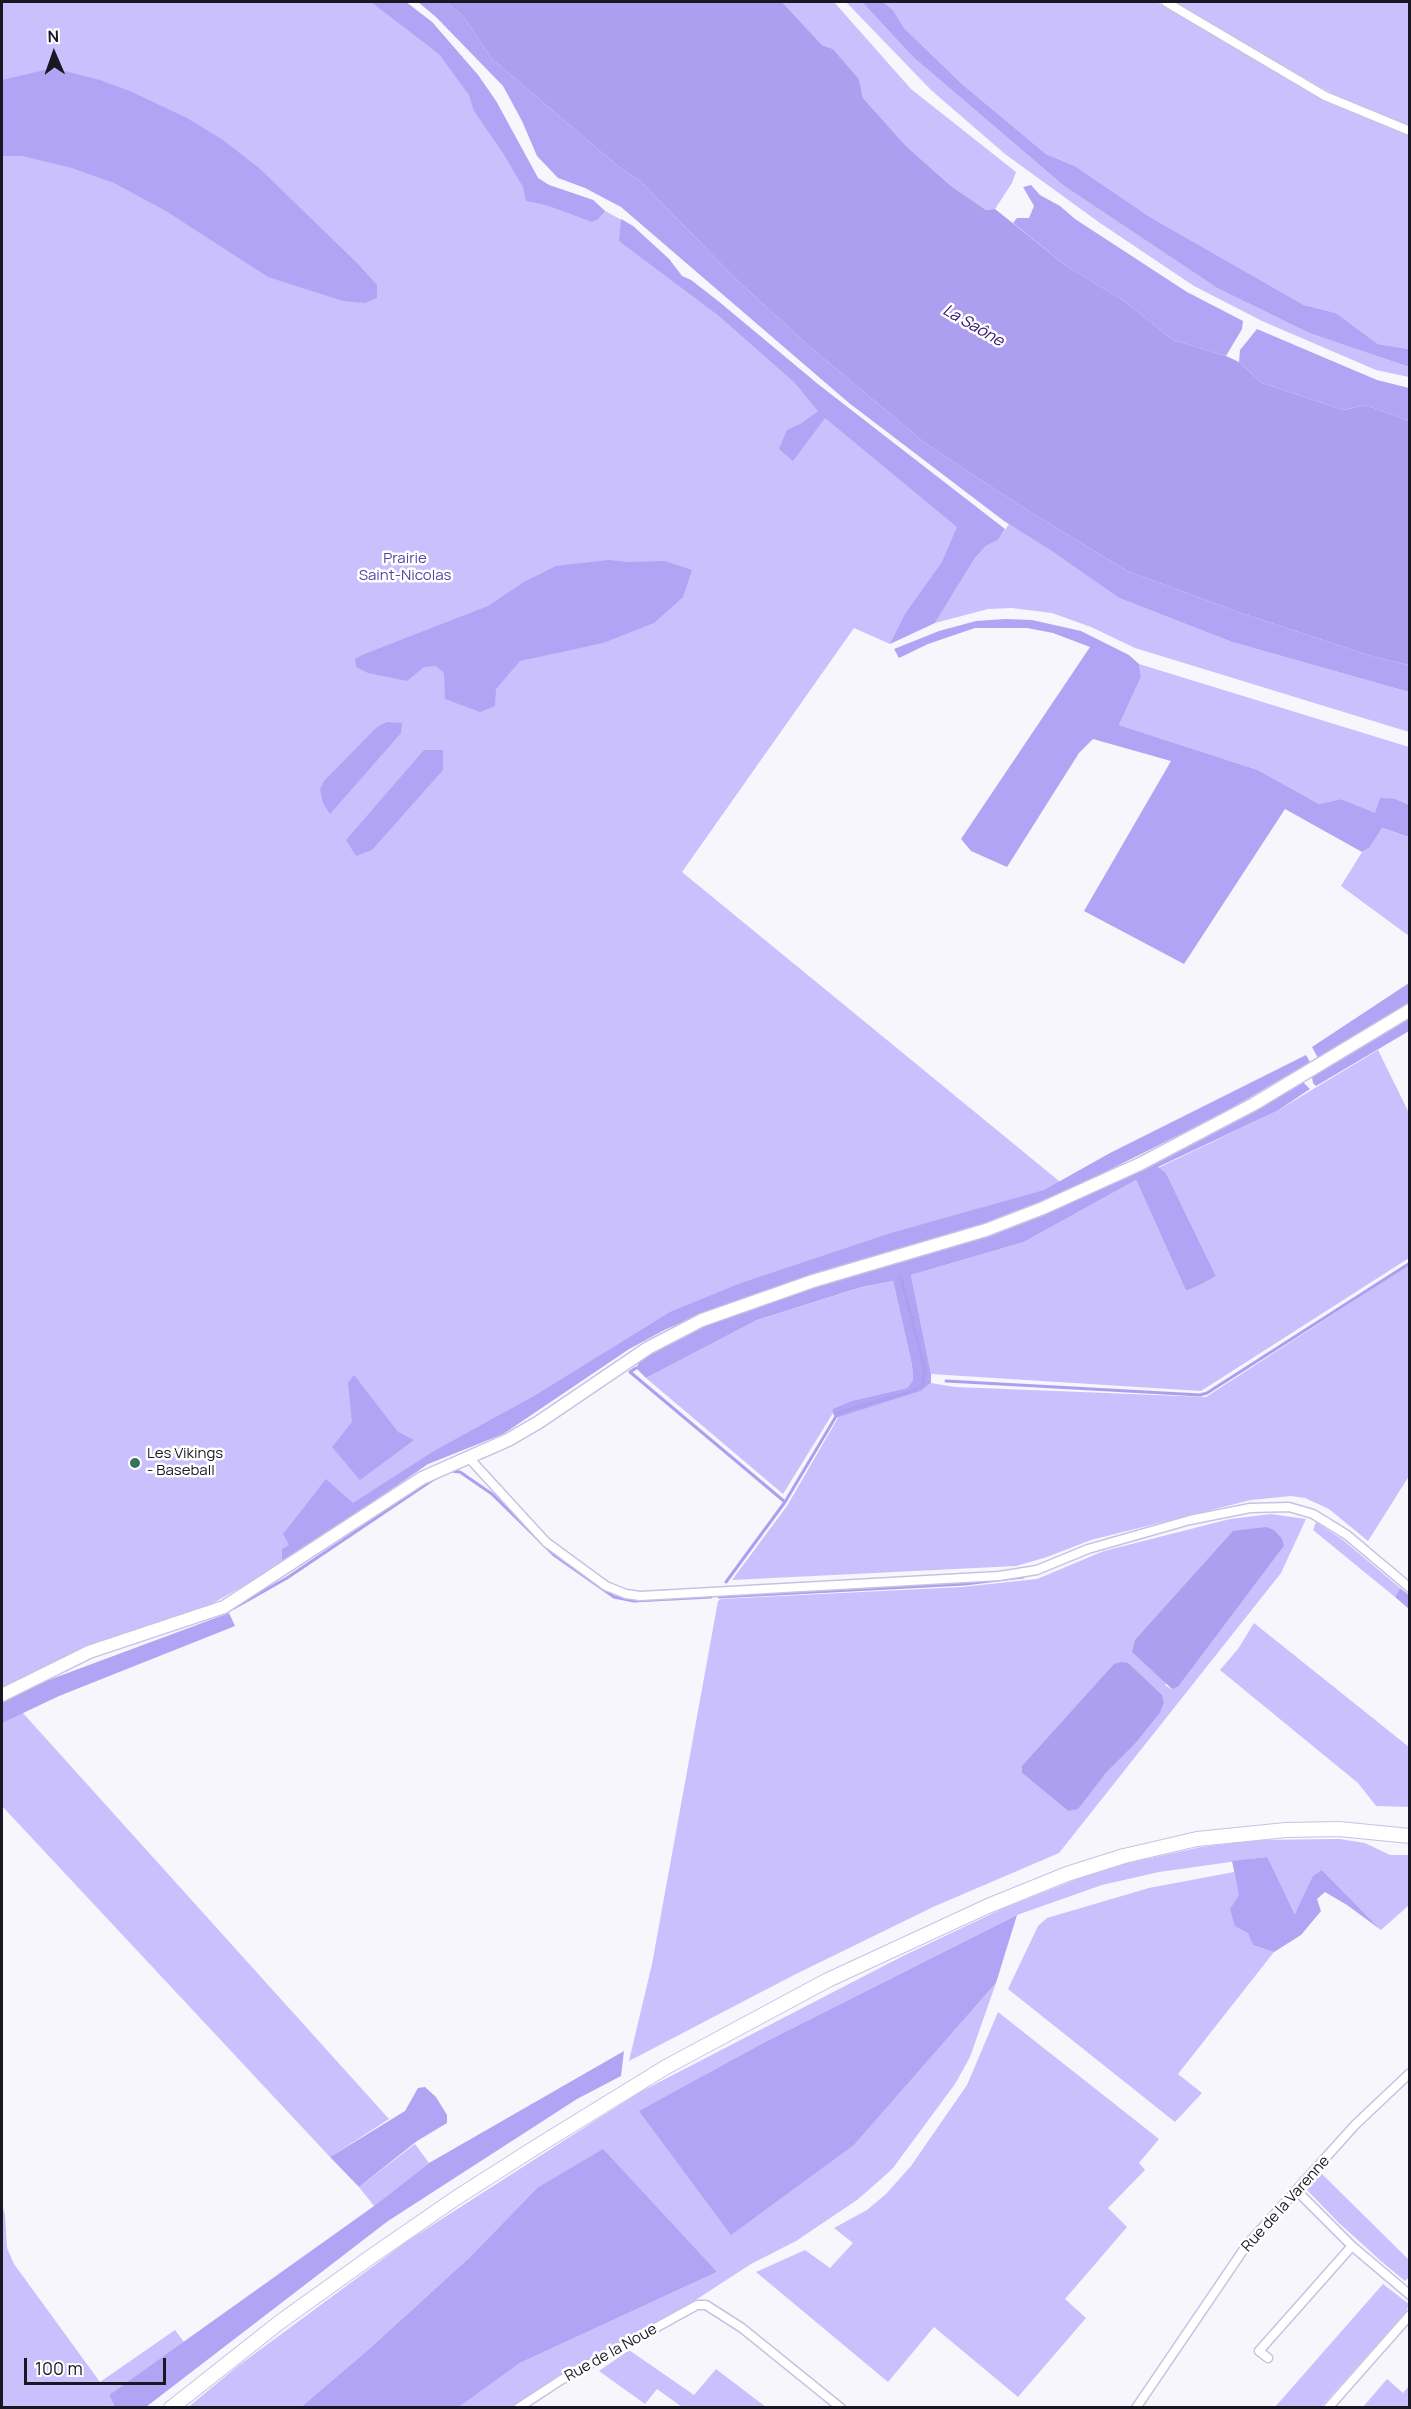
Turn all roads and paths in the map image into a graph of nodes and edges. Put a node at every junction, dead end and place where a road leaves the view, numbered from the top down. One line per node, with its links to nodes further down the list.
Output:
1 (1166, 2): 2 (street)
2 (1410, 131)
3 (1410, 1010): 4 (street)
4 (470, 1458): 5 (street); 6 (street)
5 (1410, 1588)
6 (2, 1695)
7 (1410, 1836): 14 (main road)
8 (1410, 2073): 9 (street, Rue de la Varenne)
9 (1296, 2190): 10 (street); 17 (street, Rue de la Varenne)
10 (1352, 2246): 11 (street); 13 (street)
11 (1410, 2295)
12 (1410, 2315): 18 (street)
13 (1268, 2358)
14 (171, 2408)
15 (518, 2408): 16 (street, Rue de la Noue)
16 (841, 2408)
17 (1136, 2408)
18 (1328, 2408)

